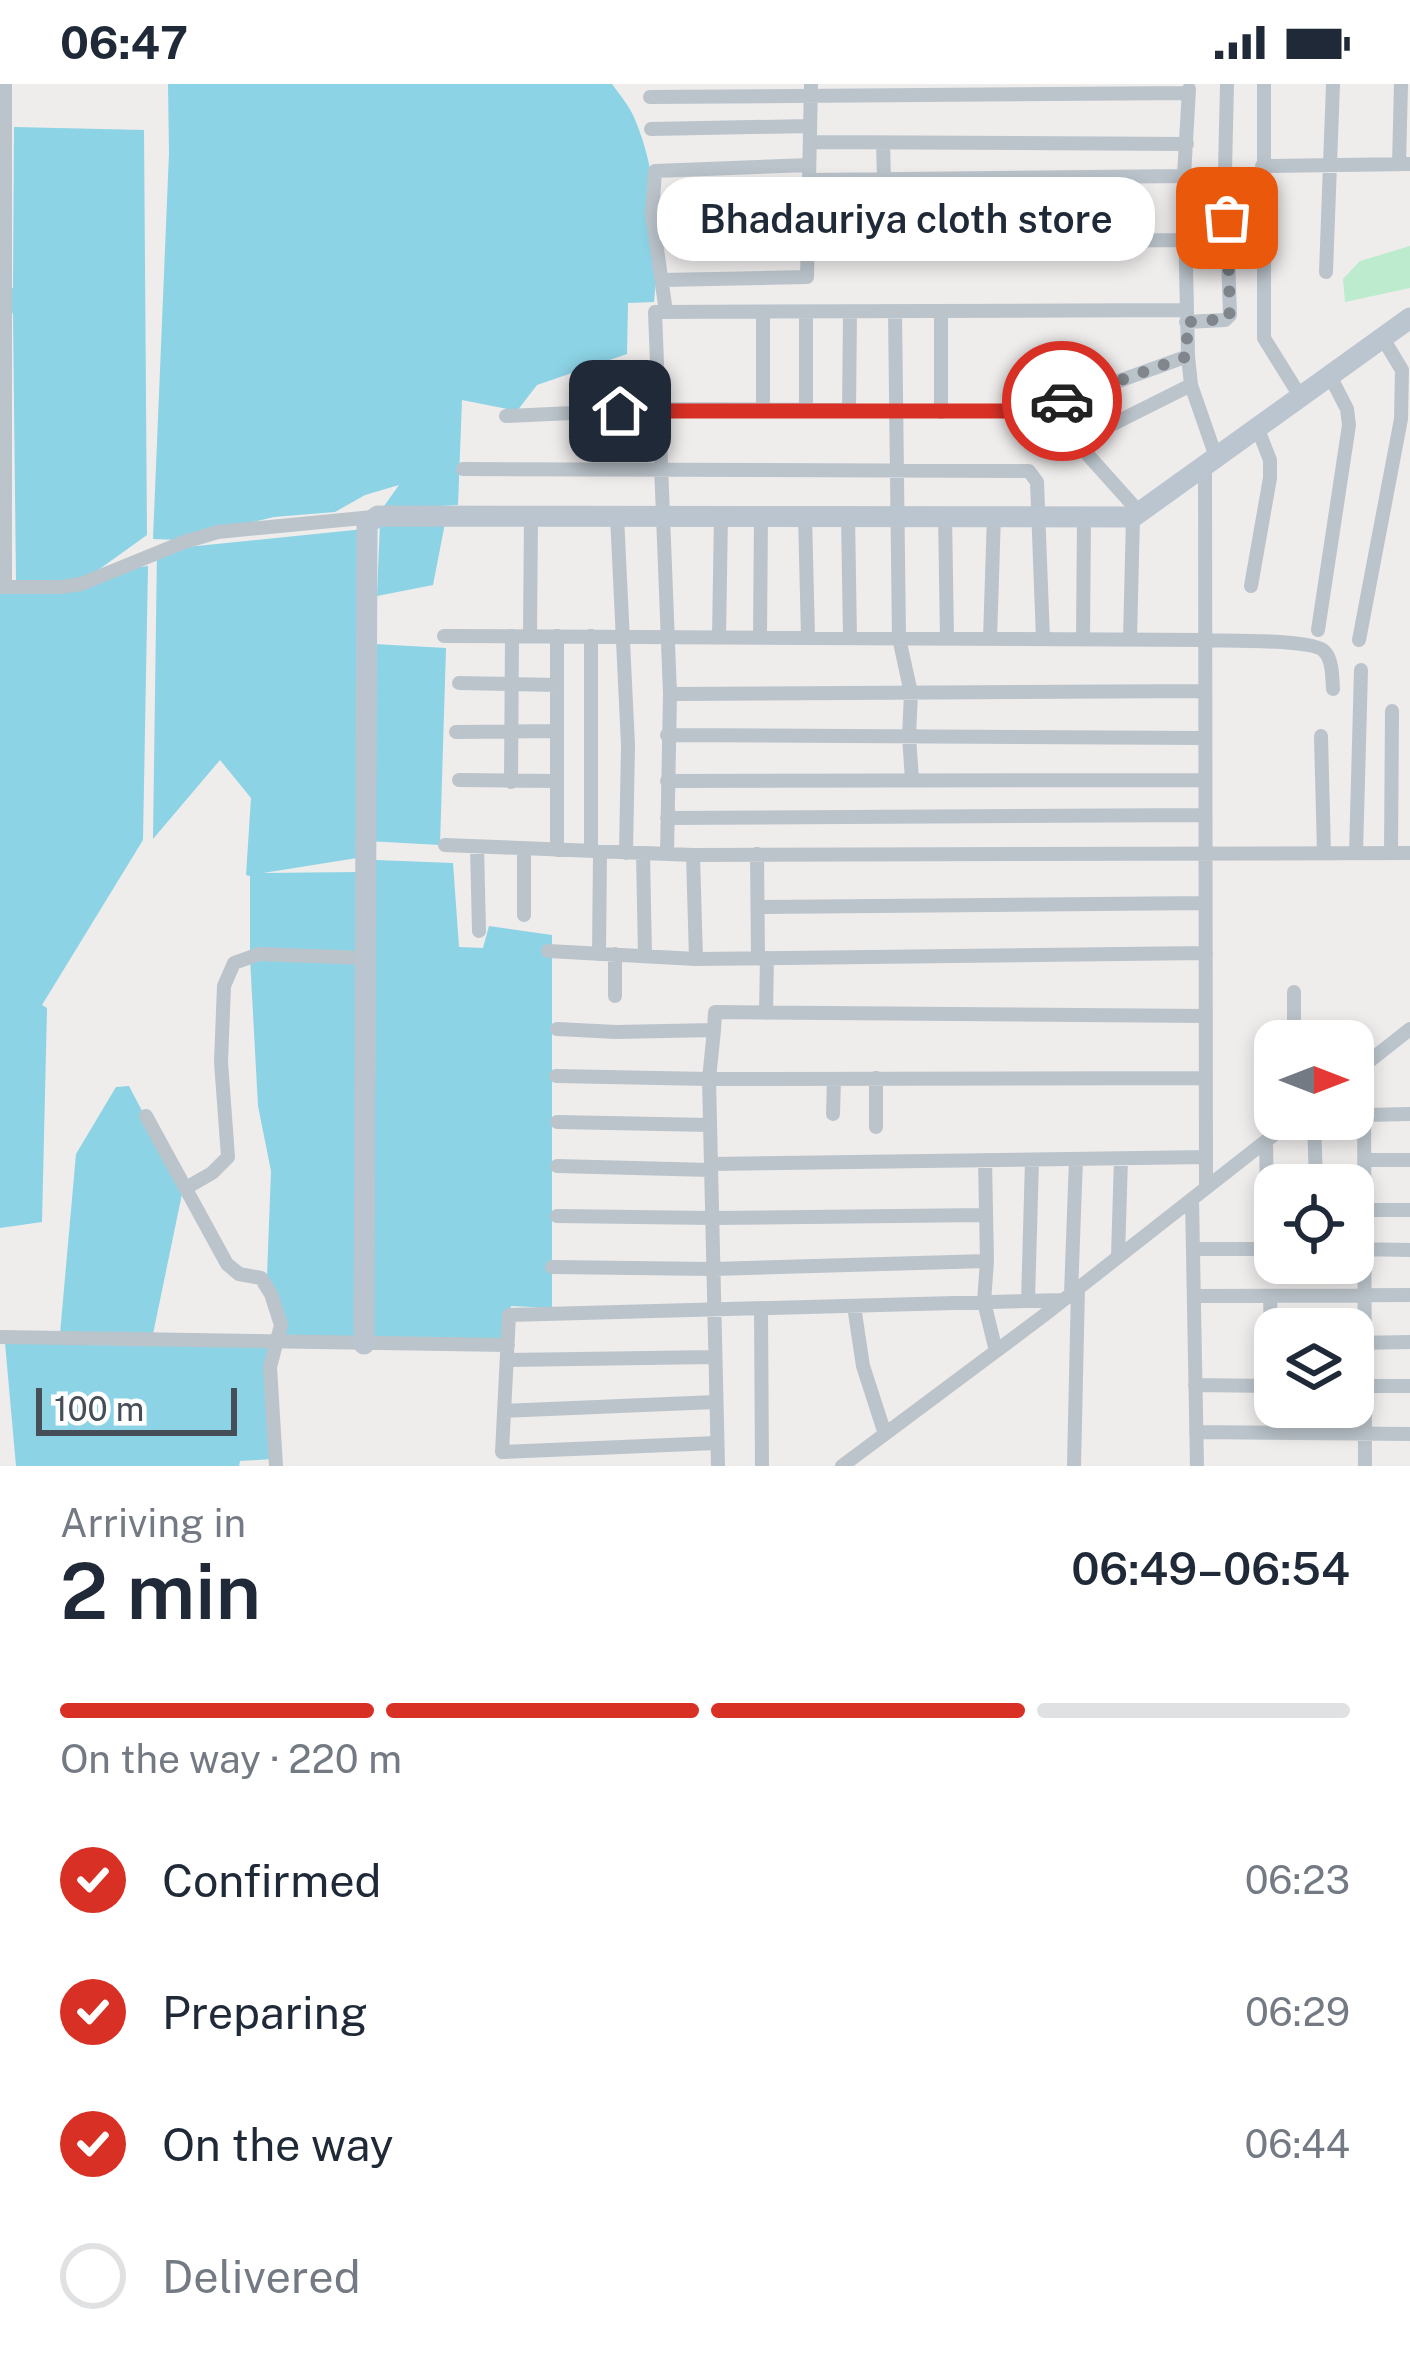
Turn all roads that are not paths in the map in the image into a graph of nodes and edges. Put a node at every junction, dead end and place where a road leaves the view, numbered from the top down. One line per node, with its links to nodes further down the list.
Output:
1 (5, 84): 19 (street)
2 (1227, 84): 33 (street)
3 (1264, 84): 15 (street)
4 (1333, 84): 13 (street)
5 (1401, 84): 14 (street)
6 (811, 89): 7 (street); 8 (street); 10 (street)
7 (1189, 89): 12 (street)
8 (650, 97)
9 (651, 129): 10 (street)
10 (810, 134): 11 (street); 16 (street)
11 (883, 142): 12 (street); 18 (street)
12 (1187, 144): 17 (street)
13 (1330, 164): 14 (street); 15 (street); 25 (street)
14 (1405, 164)
15 (1262, 166): 39 (street)
16 (809, 172): 18 (street); 20 (street); 21 (street)
17 (1184, 176): 18 (street); 22 (street)
18 (884, 179): 23 (street)
19 (3, 200): 68 (street)
20 (652, 214): 21 (street); 26 (street)
21 (808, 214): 24 (street)
22 (1184, 240): 23 (street); 33 (street)
23 (875, 243): 24 (street)
24 (807, 244): 26 (street)
25 (1327, 272)
26 (662, 280): 27 (street)
27 (666, 312): 28 (street); 41 (street)
28 (763, 312): 29 (street); 42 (street)
29 (806, 312): 30 (street); 43 (street)
30 (850, 312): 31 (street); 44 (street)
31 (895, 312): 32 (street); 45 (street)
32 (941, 312): 33 (street); 46 (street)
33 (1186, 316): 36 (street)
34 (1410, 318): 35 (street)
35 (1382, 337): 37 (street); 89 (street)
36 (1188, 356): 38 (street); 40 (street)
37 (1329, 374): 39 (street); 70 (street)
38 (1191, 385): 49 (street); 50 (street)
39 (1300, 396): 48 (street)
40 (1069, 399): 46 (street); 49 (street)
41 (658, 409): 42 (street); 47 (street); 52 (street)
42 (763, 410): 43 (street)
43 (806, 411): 44 (street)
44 (849, 411): 45 (street)
45 (896, 412): 46 (street); 53 (street)
46 (941, 412)
47 (506, 416)
48 (1257, 427): 50 (street); 69 (street)
49 (1079, 441): 55 (street)
50 (1210, 461): 55 (street); 88 (street)
51 (463, 469): 52 (street)
52 (660, 469): 53 (street); 65 (street)
53 (896, 470): 60 (street); 66 (street)
54 (945, 514): 60 (street); 61 (street); 83 (street)
55 (1136, 514): 67 (street); 87 (street)
56 (721, 515): 57 (street); 65 (street); 78 (street)
57 (761, 515): 58 (street); 79 (street)
58 (805, 515): 59 (street); 80 (street)
59 (848, 515): 60 (street); 81 (street)
60 (896, 515): 82 (street)
61 (994, 515): 66 (street); 84 (street)
62 (378, 516): 63 (street); 68 (street); 137 (street)
63 (531, 516): 64 (street); 73 (street)
64 (617, 516): 65 (street); 76 (street)
65 (662, 516): 77 (street)
66 (1040, 516): 67 (street); 85 (street)
67 (1084, 516): 86 (street)
68 (2, 586)
69 (1251, 586)
70 (1318, 630)
71 (444, 635): 72 (street)
72 (512, 636): 73 (street); 93 (street)
73 (530, 636): 74 (street)
74 (557, 636): 75 (street); 92 (street)
75 (592, 636): 76 (street); 118 (street)
76 (622, 637): 77 (street); 119 (street)
77 (666, 637): 78 (street); 97 (street)
78 (718, 637): 79 (street)
79 (760, 637): 80 (street)
80 (808, 638): 81 (street)
81 (850, 638): 82 (street)
82 (899, 638): 83 (street); 96 (street)
83 (947, 638): 84 (street)
84 (990, 639): 85 (street)
85 (1043, 639): 86 (street)
86 (1083, 639): 87 (street)
87 (1130, 640): 88 (street)
88 (1205, 640): 94 (street); 95 (street)
89 (1359, 640)
90 (1361, 670): 122 (street)
91 (459, 683): 93 (street)
92 (557, 685): 93 (street); 100 (street)
93 (512, 686): 99 (street)
94 (1333, 688)
95 (1205, 691): 96 (street); 105 (street)
96 (911, 693): 97 (street); 103 (street)
97 (670, 694): 102 (street)
98 (1392, 711): 123 (street)
99 (512, 731): 100 (street); 101 (street); 111 (street)
100 (557, 731): 109 (street)
101 (456, 732)
102 (667, 735): 103 (street); 110 (street)
103 (909, 736): 105 (street); 107 (street)
104 (1321, 736): 121 (street)
105 (1205, 737): 108 (street)
106 (459, 780): 111 (street)
107 (912, 780): 108 (street); 110 (street)
108 (1205, 780): 112 (street)
109 (557, 781): 111 (street); 117 (street)
110 (667, 781): 113 (street)
111 (511, 782)
112 (1205, 814): 113 (street); 127 (street)
113 (667, 818): 125 (street)
114 (445, 845): 115 (street)
115 (477, 847): 116 (street); 132 (street)
116 (524, 848): 117 (street); 131 (street)
117 (557, 850): 118 (street)
118 (596, 851): 119 (street); 135 (street)
119 (626, 853): 120 (street)
120 (644, 853): 125 (street); 136 (street)
121 (1324, 853): 122 (street); 127 (street)
122 (1356, 853): 123 (street)
123 (1391, 853): 124 (street)
124 (1410, 853)
125 (668, 854): 128 (street)
126 (757, 854): 127 (street); 128 (street); 130 (street)
127 (1205, 854): 129 (street)
128 (693, 855): 139 (street)
129 (1205, 903): 130 (street); 134 (street)
130 (758, 907): 138 (street)
131 (524, 915)
132 (479, 931)
133 (548, 951): 135 (street)
134 (1206, 953): 138 (street); 143 (street)
135 (607, 954): 136 (street); 141 (street)
136 (645, 956): 139 (street)
137 (364, 958): 175 (street); 207 (street)
138 (763, 958): 139 (street); 142 (street)
139 (696, 959)
140 (1294, 992): 144 (street)
141 (615, 996)
142 (766, 1013): 143 (street); 146 (street)
143 (1206, 1016): 151 (street)
144 (1294, 1020)
145 (557, 1029): 146 (street)
146 (714, 1030): 152 (street)
147 (1410, 1030): 148 (street)
148 (1374, 1058)
149 (556, 1076): 152 (street)
150 (877, 1078): 151 (street); 153 (street); 160 (street)
151 (1206, 1078): 163 (street)
152 (710, 1079): 153 (street); 159 (street)
153 (834, 1079): 154 (street)
154 (833, 1114)
155 (1410, 1114): 157 (street)
156 (146, 1115): 175 (street)
157 (1374, 1115)
158 (557, 1122): 159 (street)
159 (710, 1125): 173 (street)
160 (876, 1126)
161 (1365, 1140): 168 (street)
162 (1266, 1141): 170 (street); 174 (street)
163 (1206, 1157): 165 (street); 174 (street)
164 (1076, 1159): 165 (street); 167 (street); 191 (street)
165 (1121, 1159): 186 (street)
166 (985, 1160): 167 (street); 173 (street); 179 (street)
167 (1032, 1160): 196 (street)
168 (1365, 1160): 169 (street); 171 (street)
169 (1410, 1160)
170 (1267, 1164)
171 (1365, 1164)
172 (557, 1166): 173 (street)
173 (711, 1167): 181 (street)
174 (1206, 1187): 176 (street)
175 (186, 1188): 205 (street)
176 (1192, 1199): 182 (street); 186 (street)
177 (1374, 1210): 178 (street)
178 (1410, 1210)
179 (986, 1215): 181 (street); 187 (street)
180 (557, 1216): 181 (street)
181 (712, 1218): 189 (street)
182 (1192, 1249): 183 (street); 194 (street)
183 (1254, 1249)
184 (1374, 1250): 185 (street)
185 (1410, 1250)
186 (1118, 1256): 191 (street)
187 (987, 1261): 189 (street); 197 (street)
188 (552, 1267): 189 (street)
189 (713, 1269): 202 (street)
190 (1364, 1284): 192 (street)
191 (1070, 1294): 196 (street); 208 (street); 228 (street)
192 (1365, 1295): 193 (street); 195 (street); 200 (street)
193 (1410, 1295)
194 (1193, 1296): 195 (street); 211 (street)
195 (1270, 1296): 199 (street)
196 (1028, 1301): 197 (street)
197 (984, 1302): 198 (street); 208 (street)
198 (854, 1306): 201 (street); 220 (street)
199 (1270, 1308)
200 (1363, 1308)
201 (761, 1309): 202 (street); 226 (street)
202 (714, 1310): 209 (street); 210 (street)
203 (0, 1337): 205 (street)
204 (1410, 1342): 206 (street)
205 (278, 1343): 207 (street); 224 (street)
206 (1374, 1343)
207 (364, 1344): 209 (street)
208 (996, 1351): 220 (street)
209 (507, 1352): 210 (street); 216 (street)
210 (715, 1357): 215 (street)
211 (1195, 1385): 212 (street); 218 (street)
212 (1254, 1385)
213 (1374, 1386): 214 (street)
214 (1410, 1386)
215 (716, 1402): 216 (street); 222 (street)
216 (504, 1411): 223 (street)
217 (1364, 1428): 219 (street)
218 (1196, 1432): 219 (street); 229 (street)
219 (1365, 1433): 221 (street); 230 (street)
220 (885, 1434): 227 (street)
221 (1410, 1435)
222 (716, 1443): 223 (street); 225 (street)
223 (556, 1458)
224 (276, 1466)
225 (718, 1466)
226 (762, 1466)
227 (842, 1466)
228 (1074, 1466)
229 (1197, 1466)
230 (1365, 1466)

